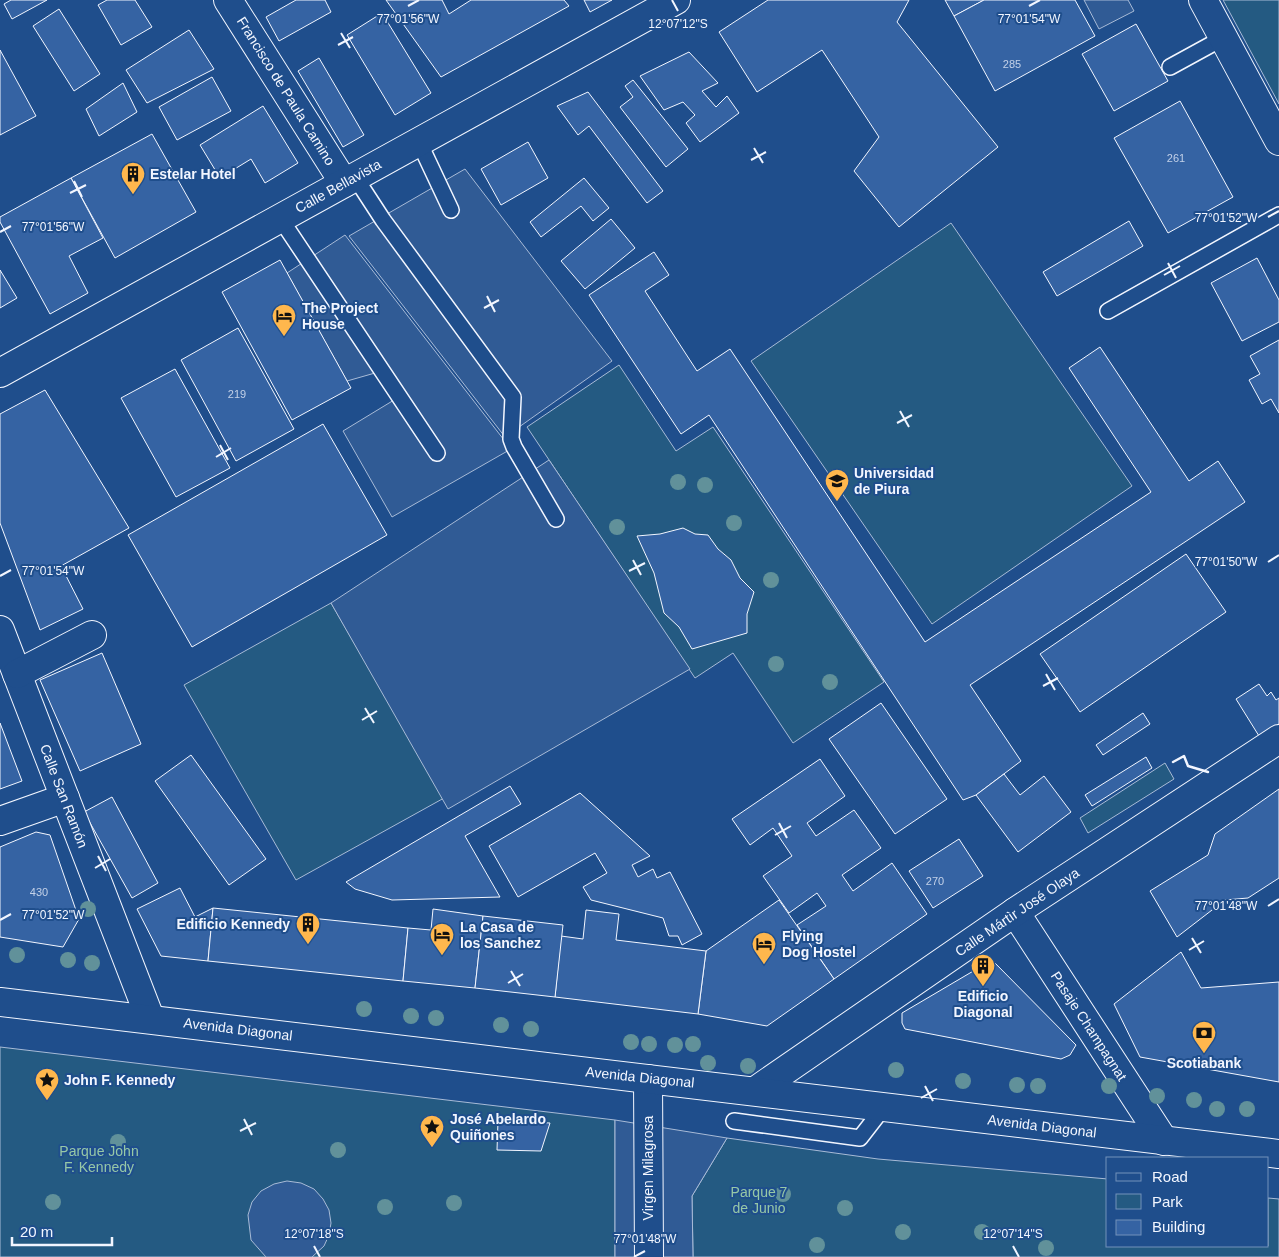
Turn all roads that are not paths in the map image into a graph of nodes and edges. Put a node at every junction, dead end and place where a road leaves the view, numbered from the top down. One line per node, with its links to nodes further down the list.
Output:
1 (228, 0): 8 (street, Francisco de Paula Camino)
2 (676, 0): 7 (street, Calle Bellavista)
3 (1203, 0): 4 (street)
4 (1223, 38): 5 (lane); 6 (street)
5 (1170, 67)
6 (1279, 141)
7 (419, 142): 8 (street, Calle Bellavista); 9 (lane)
8 (349, 180): 11 (street, Calle Bellavista); 15 (lane)
9 (451, 210)
10 (1279, 214): 12 (lane)
11 (280, 218): 13 (street, Calle Bellavista); 14 (lane)
12 (1108, 310)
13 (0, 373)
14 (437, 453)
15 (556, 519)
16 (0, 630): 18 (street, Calle San Ramón)
17 (92, 635): 18 (street)
18 (17, 674): 20 (street, Calle San Ramón)
19 (1279, 739): 22 (street, Calle Mártìr José Olaya)
20 (65, 798): 21 (street); 24 (street, Calle San Ramón)
21 (0, 821)
22 (1015, 912): 26 (street, Calle Mártìr José Olaya); 29 (street, Pasaje Champagnat)
23 (0, 1002): 24 (street, Avenida Diagonal)
24 (150, 1018): 25 (street, Avenida Diagonal)
25 (648, 1079): 26 (street, Avenida Diagonal); 31 (street, Virgen Milagrosa)
26 (758, 1089): 27 (street, Avenida Diagonal)
27 (884, 1107): 28 (lane); 29 (street, Avenida Diagonal)
28 (734, 1122)
29 (1164, 1141): 30 (street, Avenida Diagonal)
30 (1279, 1154)
31 (649, 1257)

